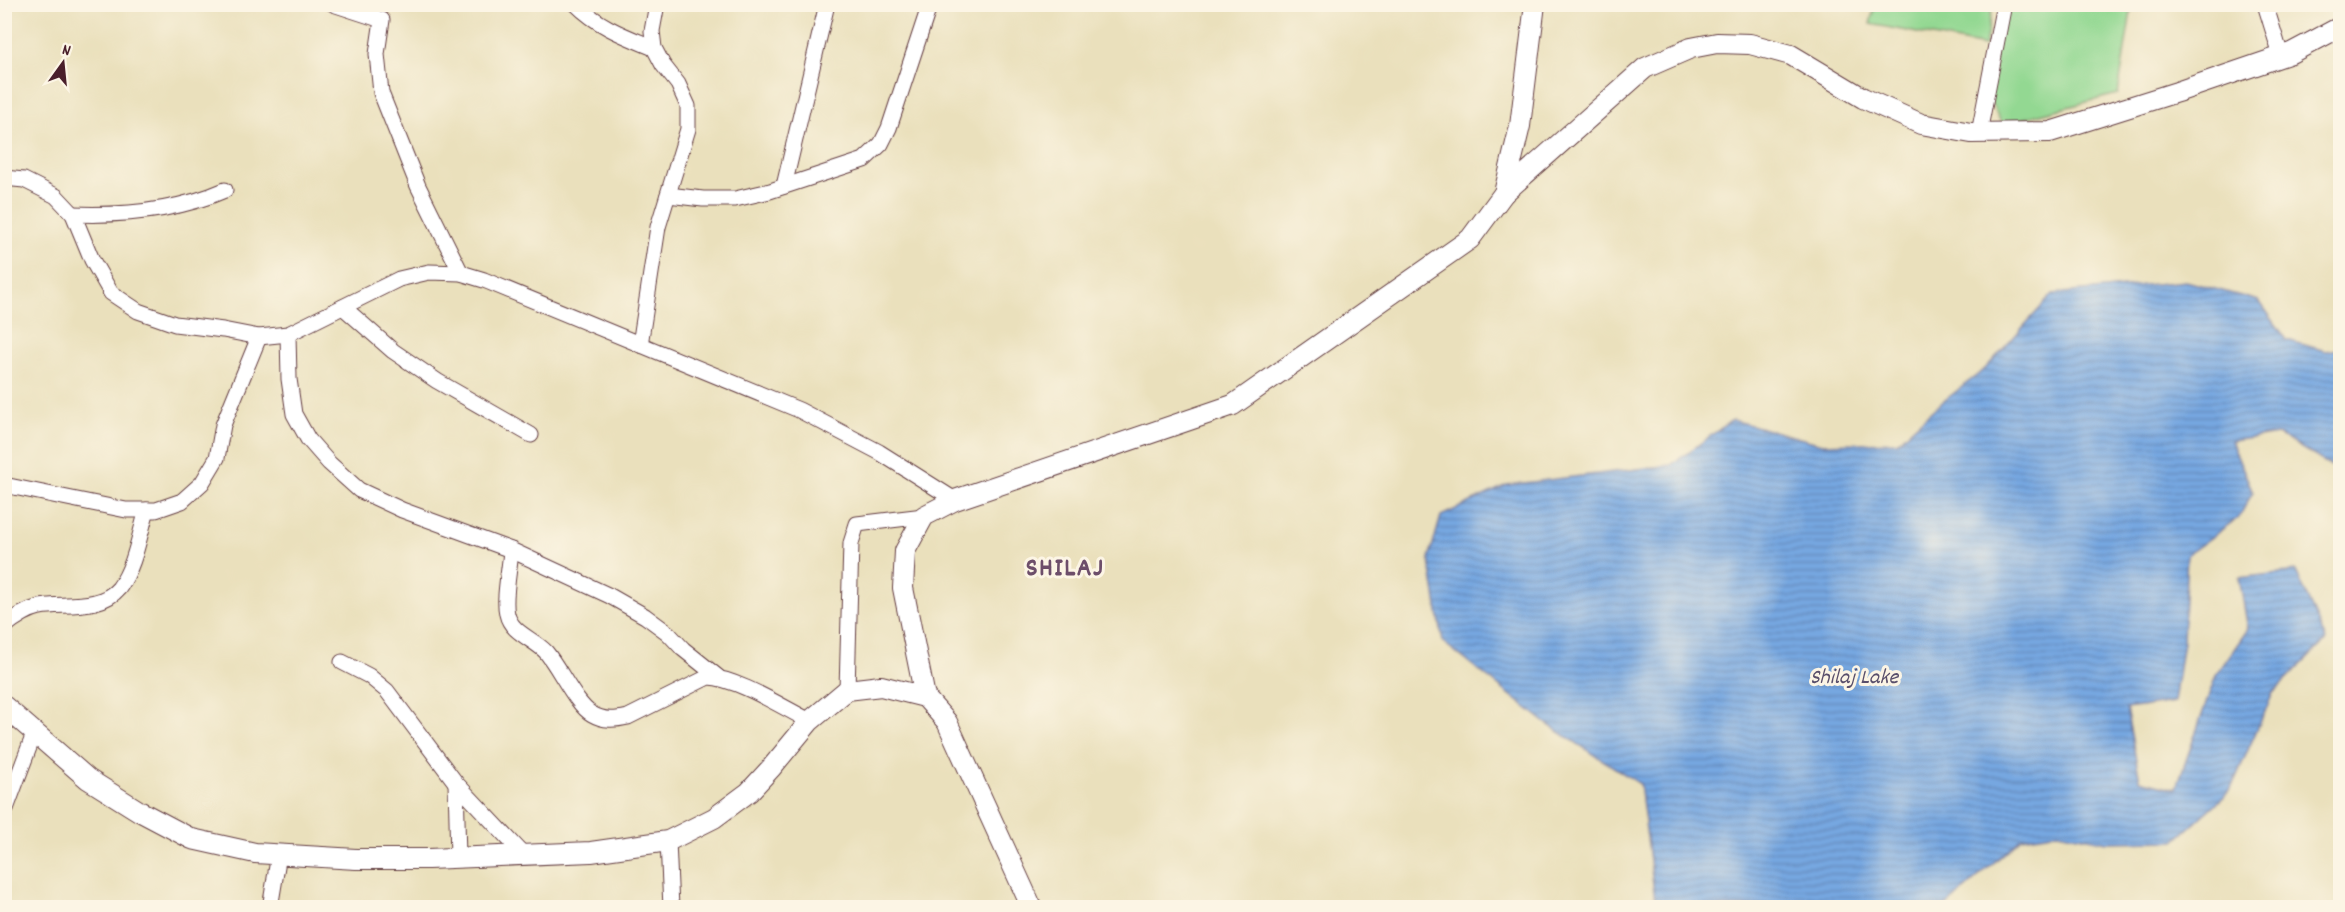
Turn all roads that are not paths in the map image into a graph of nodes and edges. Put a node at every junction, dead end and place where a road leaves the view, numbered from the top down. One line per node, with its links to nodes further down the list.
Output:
1 (333, 4): 10 (street)
2 (388, 4): 10 (street)
3 (576, 4): 12 (street)
4 (657, 4): 12 (street)
5 (827, 4): 16 (street)
6 (930, 4): 16 (street)
7 (1535, 4): 18 (street)
8 (2004, 4): 14 (street)
9 (2265, 4): 13 (street)
10 (382, 20): 21 (street)
11 (2340, 27): 13 (street)
12 (654, 48): 19 (street)
13 (2281, 56): 14 (street)
14 (1979, 133): 18 (street)
15 (4, 178): 20 (street)
16 (783, 186): 19 (street)
17 (225, 190): 20 (street)
18 (1504, 193): 28 (street)
19 (668, 195): 25 (street)
20 (72, 214): 24 (street)
21 (461, 273): 22 (street); 25 (street)
22 (343, 307): 23 (street); 26 (street)
23 (288, 334): 24 (street); 31 (street)
24 (260, 337): 29 (street)
25 (640, 345): 28 (street)
26 (531, 435)
27 (4, 485): 29 (street)
28 (955, 500): 30 (street)
29 (147, 510): 32 (street)
30 (924, 516): 35 (street); 36 (street)
31 (512, 550): 34 (street); 34 (street)
32 (4, 627)
33 (342, 662): 40 (street)
34 (718, 677): 38 (street)
35 (847, 690): 36 (street); 38 (street)
36 (926, 697): 48 (street)
37 (4, 706): 39 (street)
38 (810, 721): 42 (street)
39 (34, 734): 41 (street); 43 (street)
40 (456, 783): 44 (street); 45 (street)
41 (4, 814)
42 (668, 841): 44 (street); 47 (street)
43 (279, 854): 45 (street); 46 (street)
44 (523, 854): 45 (street)
45 (458, 857)
46 (270, 908)
47 (671, 908)
48 (1032, 908)

